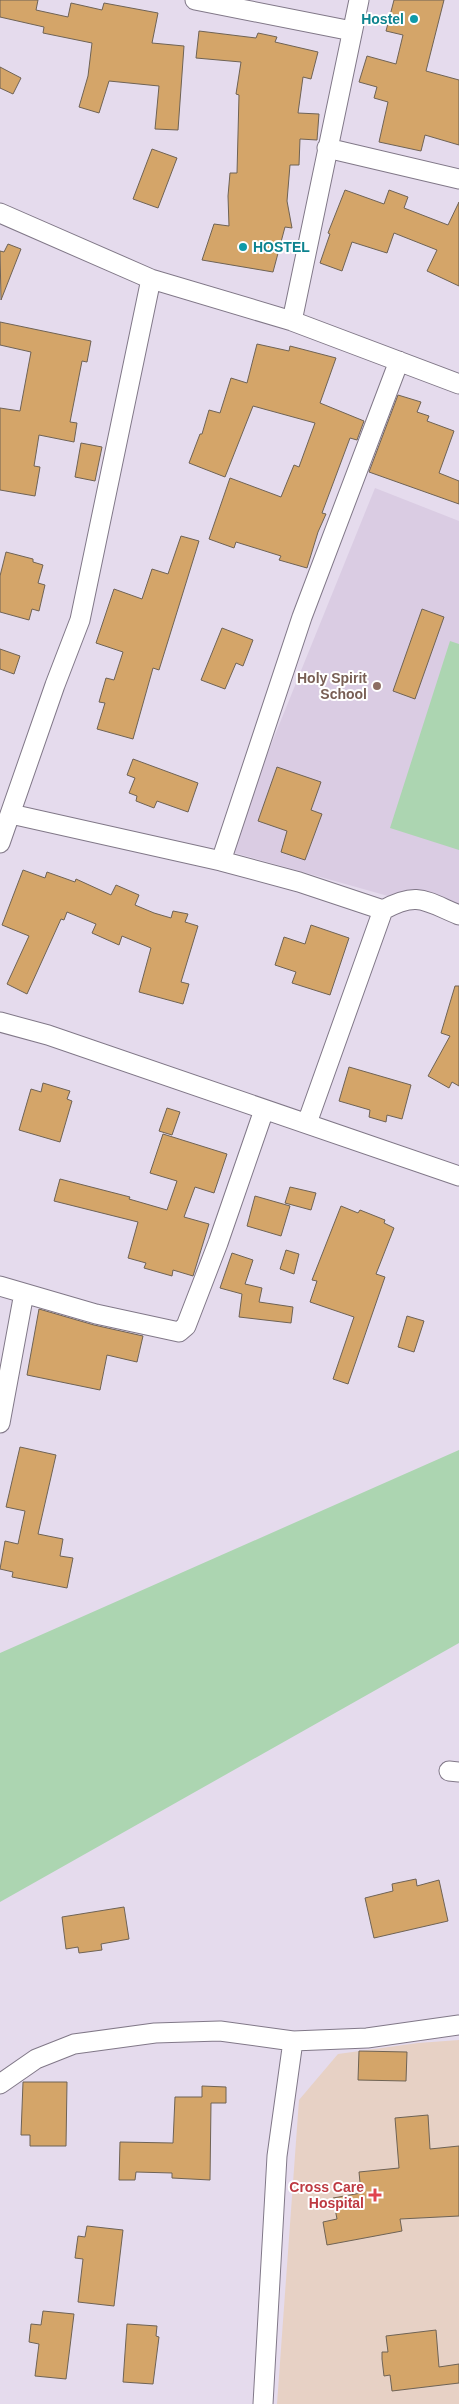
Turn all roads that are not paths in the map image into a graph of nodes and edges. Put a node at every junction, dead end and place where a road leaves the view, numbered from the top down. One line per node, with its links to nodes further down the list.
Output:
1 (195, 0): 3 (street)
2 (359, 0): 3 (street)
3 (352, 31): 4 (street)
4 (327, 148): 5 (street); 8 (street)
5 (459, 179)
6 (0, 214): 7 (street)
7 (150, 279): 8 (street); 11 (street)
8 (292, 321): 9 (street)
9 (399, 361): 10 (street); 13 (street)
10 (459, 384)
11 (11, 814): 12 (street); 13 (street)
12 (0, 843)
13 (220, 861): 14 (street)
14 (383, 910): 15 (street); 18 (street)
15 (459, 915)
16 (0, 1022): 17 (street)
17 (264, 1110): 18 (street); 21 (street)
18 (307, 1123): 19 (street)
19 (459, 1176)
20 (0, 1286): 21 (street)
21 (24, 1294): 22 (street)
22 (0, 1423)
23 (459, 2025): 24 (street)
24 (293, 2041): 25 (street); 26 (street)
25 (0, 2084)
26 (263, 2404)

